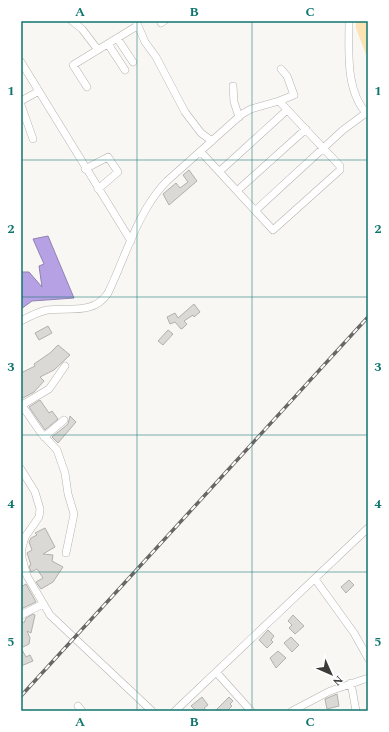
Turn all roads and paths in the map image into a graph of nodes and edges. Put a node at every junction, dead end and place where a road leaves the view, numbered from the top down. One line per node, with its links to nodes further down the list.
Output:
1 (72, 21): 6 (street)
2 (349, 21): 18 (street)
3 (136, 23): 4 (street); 22 (street)
4 (117, 38): 5 (street); 8 (street)
5 (108, 44): 6 (street); 10 (street)
6 (98, 50): 12 (street)
7 (21, 62): 13 (street)
8 (133, 62)
9 (281, 69): 15 (street)
10 (124, 70)
11 (234, 86): 19 (street)
12 (87, 87)
13 (39, 91): 14 (street); 25 (street)
14 (21, 101)
15 (278, 101): 17 (street); 19 (street)
16 (21, 106): 21 (street)
17 (287, 110): 20 (street); 26 (street)
18 (367, 114): 23 (street)
19 (239, 117): 22 (street)
20 (306, 129): 23 (street); 28 (street)
21 (33, 139)
22 (212, 141): 24 (street)
23 (324, 149): 29 (street); 29 (street)
24 (201, 152): 26 (street); 30 (street)
25 (85, 169): 27 (street); 27 (street)
26 (220, 171): 28 (street)
27 (98, 188): 30 (street)
28 (238, 190): 29 (street)
29 (256, 210)
30 (131, 241): 31 (street)
31 (21, 321)
32 (65, 366): 33 (street)
33 (22, 404): 35 (street)
34 (64, 420): 35 (street)
35 (44, 436): 39 (street)
36 (21, 469): 38 (street)
37 (368, 528): 41 (street)
38 (21, 548): 40 (street)
39 (66, 554)
40 (28, 578): 42 (street); 43 (street)
41 (315, 579): 45 (street); 46 (street)
42 (21, 581)
43 (44, 604): 44 (street); 49 (street)
44 (21, 615)
45 (368, 658)
46 (217, 673): 50 (street); 51 (street)
47 (368, 678): 48 (street)
48 (351, 683): 52 (street); 53 (street)
49 (152, 711)
50 (175, 711)
51 (251, 711)
52 (292, 711)
53 (356, 711)

